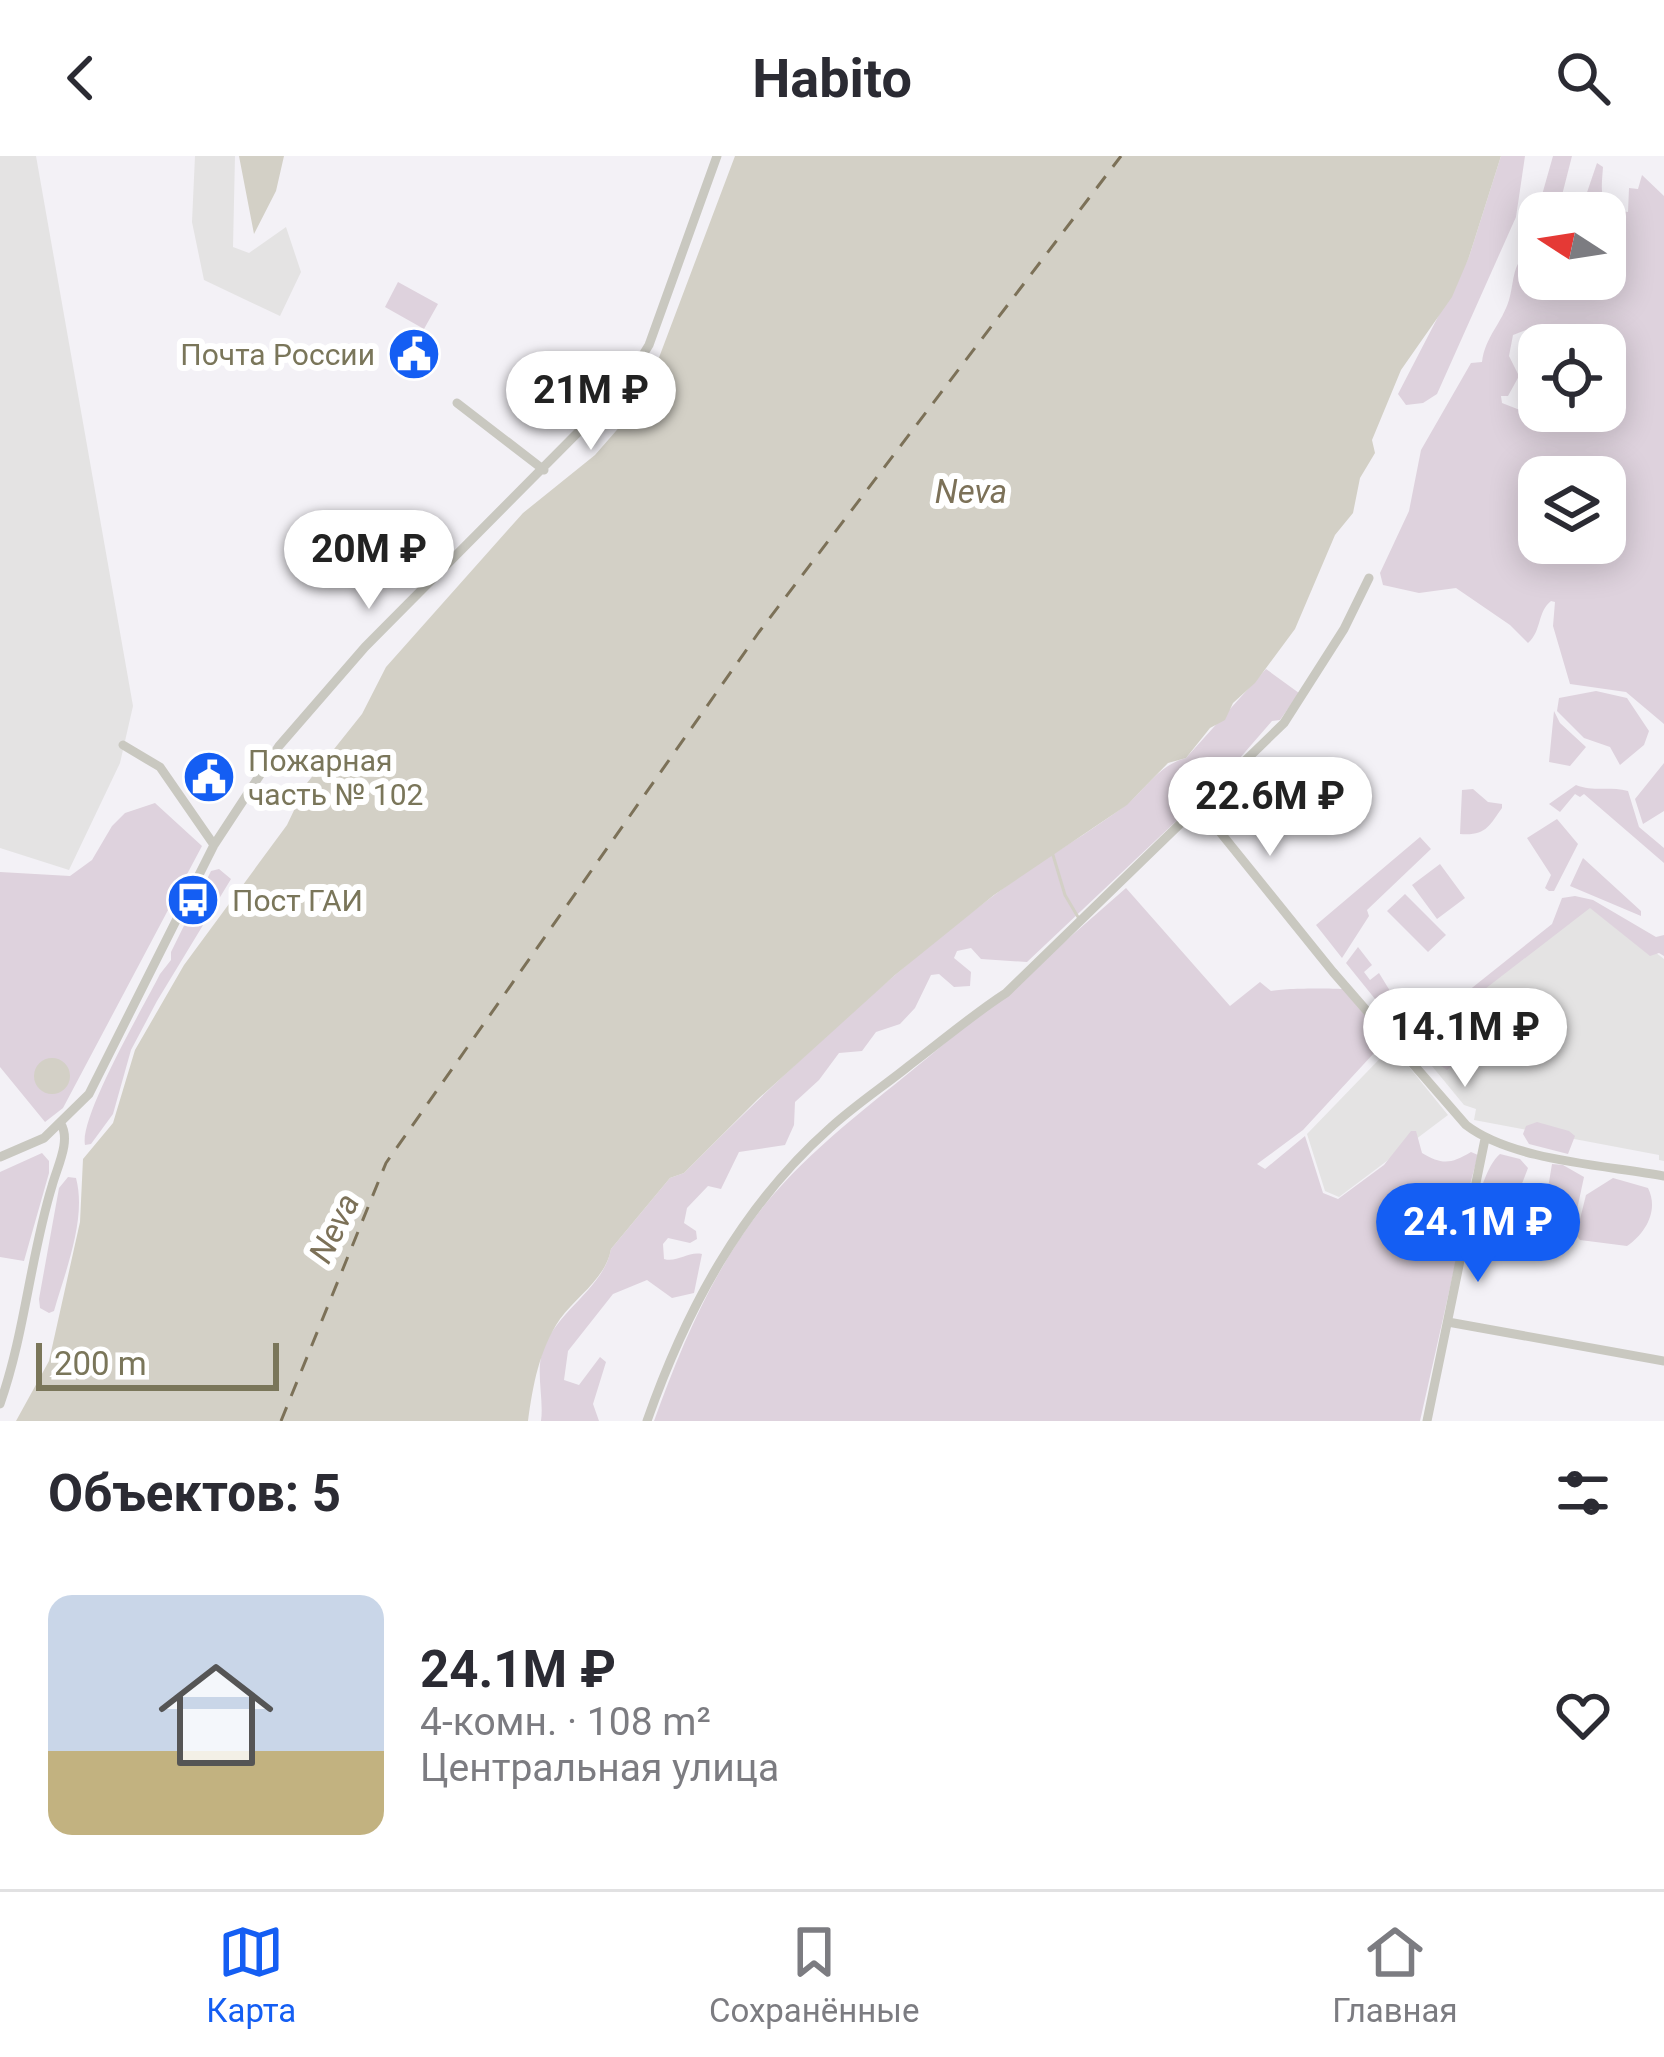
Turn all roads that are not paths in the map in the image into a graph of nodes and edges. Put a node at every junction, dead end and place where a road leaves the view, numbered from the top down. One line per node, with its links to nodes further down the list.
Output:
1 (717, 156): 3 (street)
2 (458, 403): 3 (street)
3 (544, 470): 7 (street)
4 (1369, 578): 6 (street)
5 (123, 745): 7 (street)
6 (1199, 806): 9 (street); 15 (street)
7 (214, 845): 8 (street)
8 (61, 1124): 10 (street); 14 (street)
9 (1484, 1139): 11 (street); 12 (street)
10 (0, 1157)
11 (1664, 1176)
12 (1448, 1322): 13 (street); 16 (street)
13 (1664, 1361)
14 (0, 1404)
15 (646, 1421)
16 (1427, 1421)

